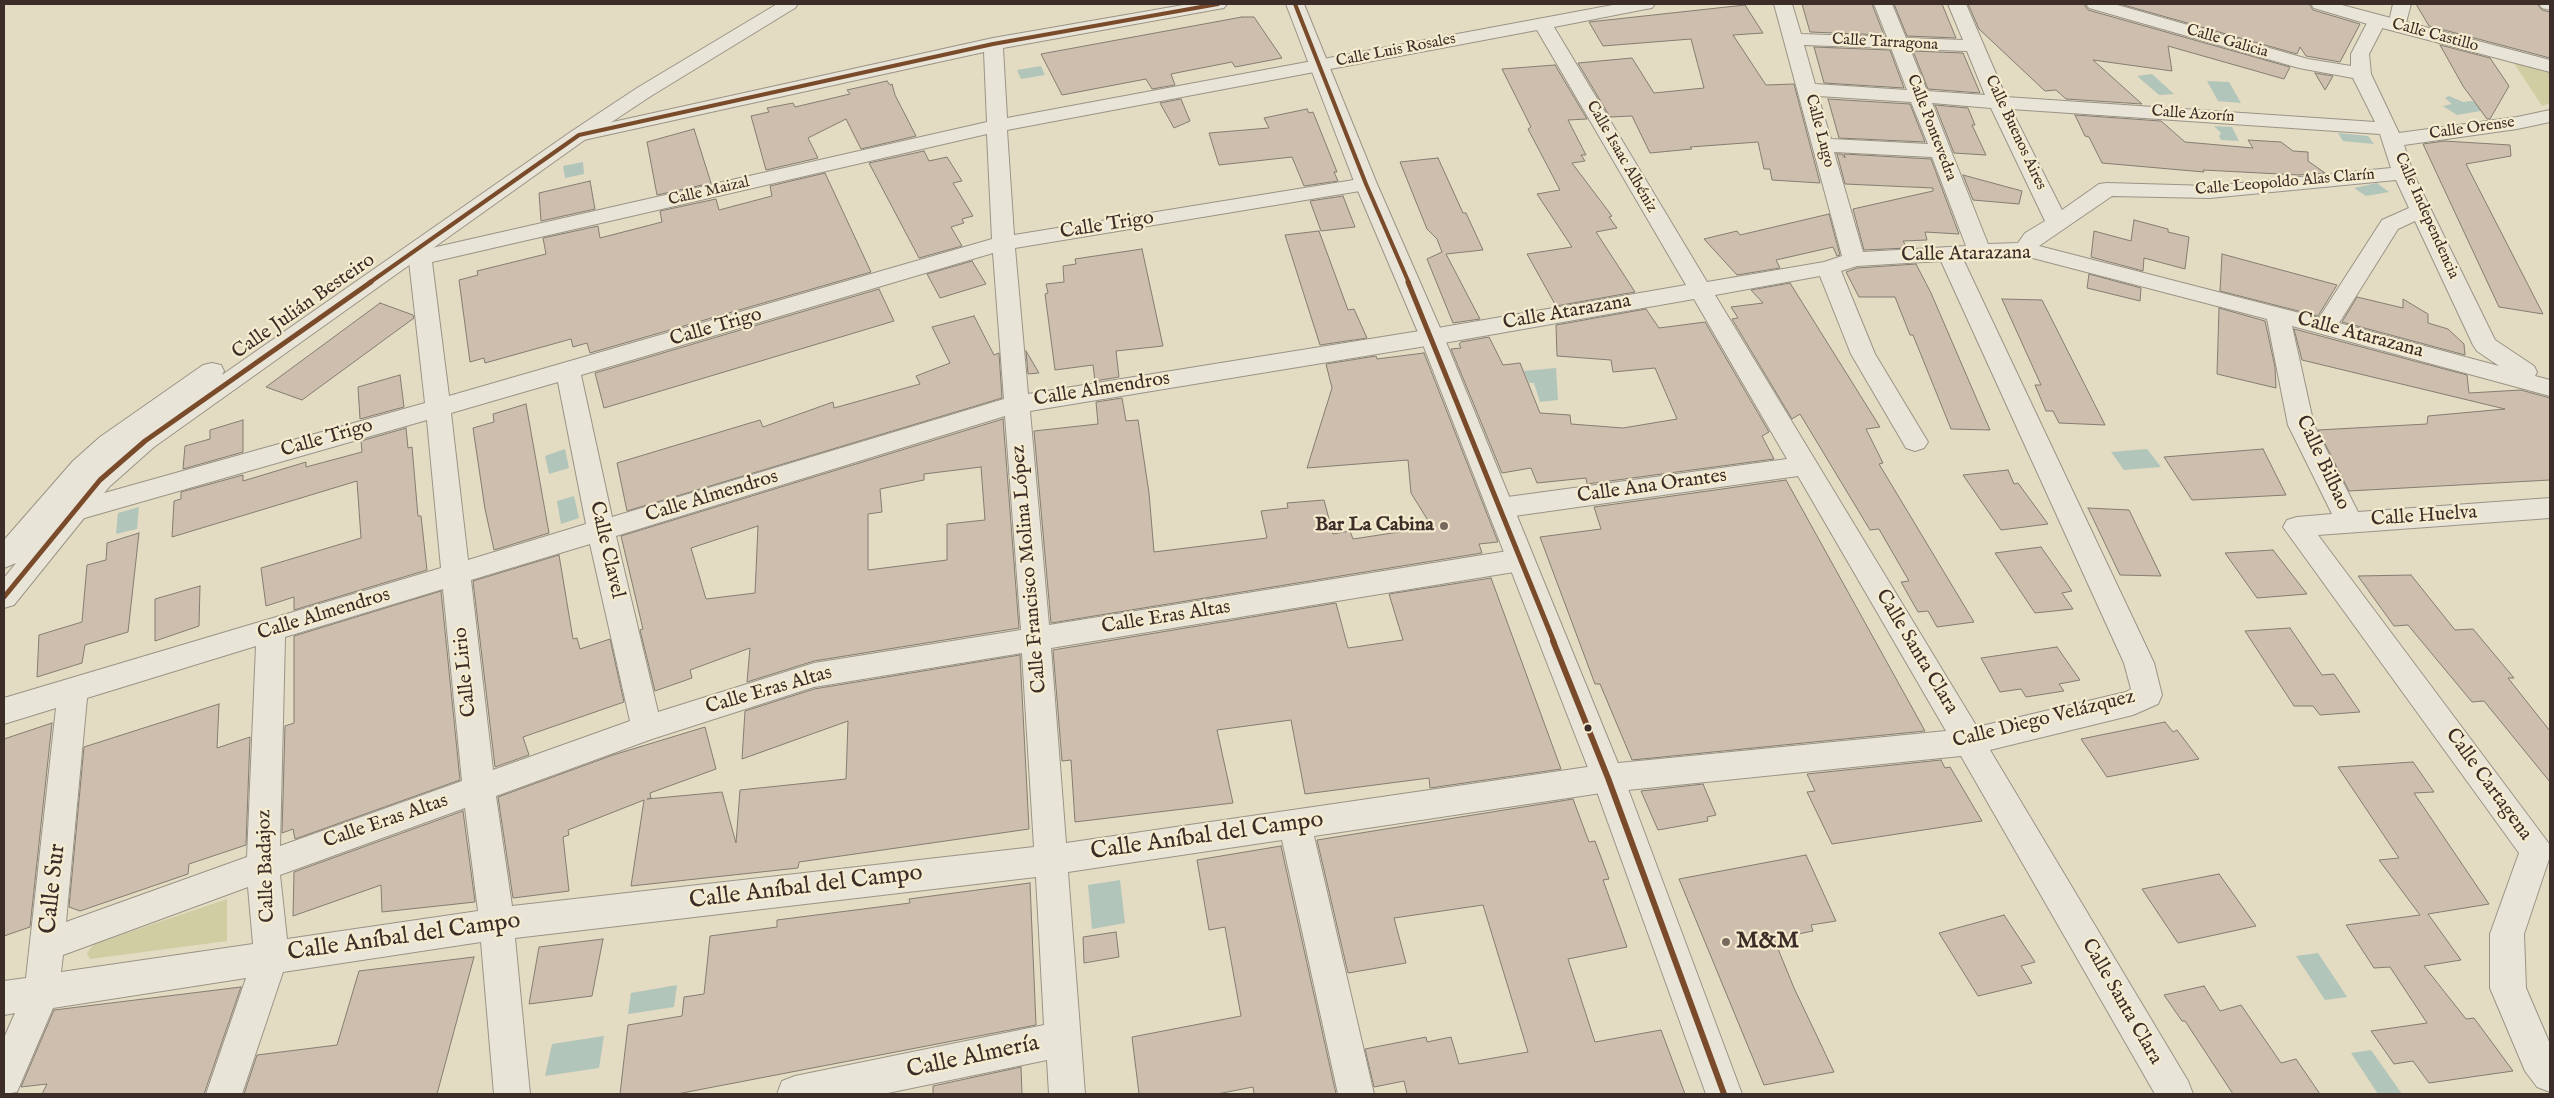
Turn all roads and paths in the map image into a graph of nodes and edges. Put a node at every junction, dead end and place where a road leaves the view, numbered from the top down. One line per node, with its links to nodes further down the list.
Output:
1 (789, 4): 22 (street, Calle Julián Besteiro)
2 (1218, 4): 15 (street)
3 (1295, 4): 17 (street)
4 (1646, 4): 11 (street, Calle Luis Rosales)
5 (1783, 4): 13 (street, Calle Lugo)
6 (1883, 4): 14 (street, Calle Pontevedra)
7 (1957, 4): 16 (street, Calle Buenos Aires)
8 (2095, 4): 19 (street, Calle Galicia)
9 (2320, 4): 12 (street, Calle Castillo)
10 (2402, 4): 12 (street, Calle Independencia)
11 (1542, 23): 17 (street, Calle Luis Rosales); 41 (street, Calle Isaac Albéniz)
12 (2387, 24): 18 (street, Calle Castillo); 19 (street, Calle Independencia)
13 (1794, 38): 14 (street, Calle Tarragona); 20 (street, Calle Lugo)
14 (1898, 43): 16 (street, Calle Tarragona); 21 (street, Calle Pontevedra)
15 (993, 44): 25 (street, Calle Francisco Molina López); 27 (street)
16 (1975, 46): 23 (street, Calle Buenos Aires)
17 (1319, 66): 25 (street, Calle Luis Rosales); 31 (street)
18 (2550, 66)
19 (2361, 74): 26 (street, Calle Independencia)
20 (1808, 89): 21 (street, Calle Azorín); 28 (street, Calle Lugo)
21 (1918, 96): 23 (street, Calle Azorín); 29 (street, Calle Pontevedra)
22 (636, 97): 27 (street, Calle Julián Besteiro); 57 (street, Calle Julián Besteiro)
23 (1998, 102): 26 (street, Calle Azorín); 33 (street, Calle Buenos Aires)
24 (2550, 116): 26 (street, Calle Orense)
25 (998, 126): 34 (street, Calle Francisco Molina López); 38 (street, Calle Maizal)
26 (2390, 134): 30 (street, Calle Independencia)
27 (578, 136): 38 (street, Calle Julián Besteiro)
28 (1823, 145): 29 (street); 39 (street, Calle Lugo)
29 (1940, 151): 36 (street, Calle Pontevedra)
30 (2403, 173): 32 (street, Calle Independencia); 33 (street, Calle Leopoldo Alas Clarín)
31 (1366, 184): 34 (street, Calle Trigo); 44 (street)
32 (2422, 210): 43 (street); 46 (street, Calle Independencia)
33 (2057, 222): 35 (street)
34 (1003, 243): 45 (street, Calle Trigo); 47 (street, Calle Francisco Molina López)
35 (2025, 250): 36 (street, Calle Atarazana); 42 (street, Calle Atarazana)
36 (1980, 252): 37 (street, Calle Atarazana)
37 (1949, 253): 39 (street, Calle Atarazana); 66 (street, Calle Diego Velázquez)
38 (417, 256): 48 (street, Calle Lirio); 53 (street, Calle Julián Besteiro)
39 (1854, 259): 40 (street, Calle Atarazana)
40 (1828, 268): 41 (street, Calle Atarazana); 49 (street)
41 (1699, 290): 44 (street, Calle Atarazana); 50 (street, Calle Santa Clara)
42 (2278, 314): 43 (street, Calle Atarazana); 54 (street, Calle Bilbao)
43 (2325, 327): 46 (street, Calle Atarazana)
44 (1432, 336): 47 (street, Calle Almendros); 51 (street)
45 (568, 371): 48 (street, Calle Trigo); 56 (street, Calle Clavel)
46 (2547, 386)
47 (1017, 404): 56 (street, Calle Almendros); 62 (street, Calle Francisco Molina López)
48 (438, 408): 53 (street, Calle Trigo); 59 (street, Calle Lirio)
49 (1915, 442)
50 (1805, 466): 51 (street, Calle Ana Orantes); 66 (street, Calle Santa Clara)
51 (1500, 508): 58 (street)
52 (2550, 508): 54 (street, Calle Huelva)
53 (74, 511): 60 (street, Calle Julián Besteiro)
54 (2350, 523): 55 (street, Calle Huelva)
55 (2297, 527): 70 (street, Calle Cartagena)
56 (601, 530): 59 (street, Calle Almendros); 65 (street, Calle Clavel)
57 (4, 558)
58 (1520, 560): 62 (street, Calle Eras Altas); 67 (street)
59 (456, 575): 61 (street, Calle Almendros); 68 (street, Calle Lirio)
60 (4, 597)
61 (271, 631): 63 (street, Calle Almendros); 72 (street, Calle Badajoz)
62 (1036, 639): 65 (street, Calle Eras Altas); 71 (street, Calle Francisco Molina López)
63 (74, 691): 64 (street, Calle Almendros); 74 (street, Calle Sur)
64 (4, 711)
65 (647, 728): 68 (street, Calle Eras Altas)
66 (1969, 742): 67 (street, Calle Diego Velázquez); 87 (street, Calle Santa Clara)
67 (1608, 778): 69 (street, Calle Aníbal del Campo); 86 (street)
68 (479, 789): 72 (street, Calle Eras Altas); 73 (street, Calle Lirio)
69 (1295, 824): 71 (street, Calle Aníbal del Campo); 85 (street)
70 (2543, 848): 79 (street, Calle Cartagena)
71 (1052, 860): 73 (street, Calle Aníbal del Campo); 78 (street, Calle Francisco Molina López)
72 (263, 865): 74 (street, Calle Eras Altas); 75 (street, Calle Badajoz)
73 (497, 924): 75 (street, Calle Aníbal del Campo); 82 (street, Calle Lirio)
74 (49, 944): 76 (street, Calle Sur)
75 (272, 957): 76 (street, Calle Aníbal del Campo); 81 (street, Calle Badajoz)
76 (42, 992): 77 (street, Calle Aníbal del Campo); 80 (street, Calle Sur)
77 (4, 998)
78 (1063, 1039): 83 (street, Calle Almería); 84 (street, Calle Francisco Molina López)
79 (2550, 1074)
80 (4, 1079)
81 (224, 1094)
82 (512, 1094)
83 (795, 1094)
84 (1067, 1094)
85 (1356, 1094)
86 (1724, 1094)
87 (2175, 1094)

